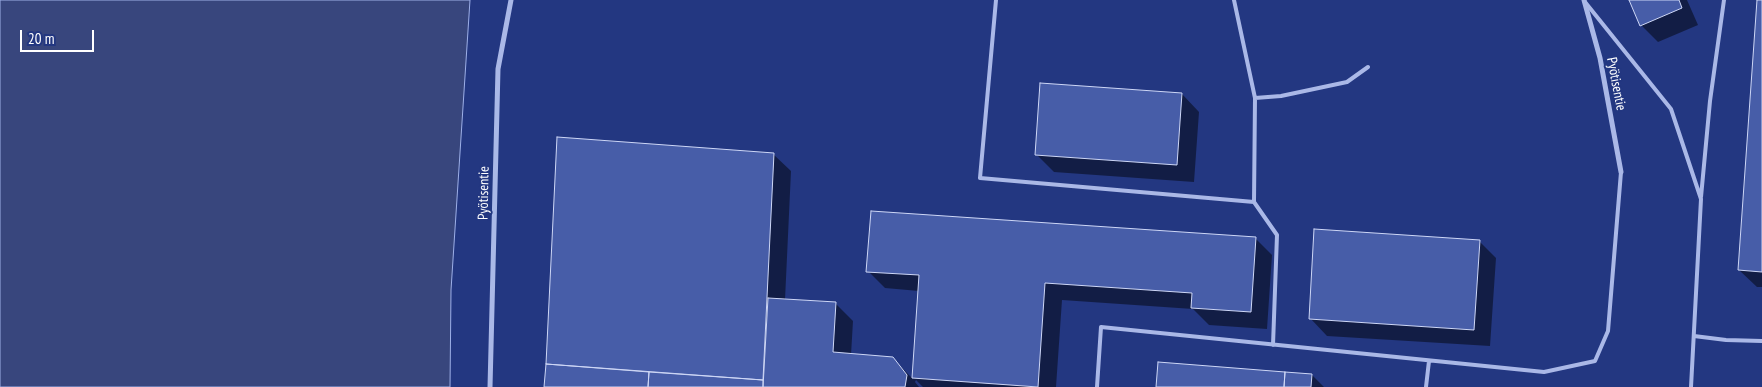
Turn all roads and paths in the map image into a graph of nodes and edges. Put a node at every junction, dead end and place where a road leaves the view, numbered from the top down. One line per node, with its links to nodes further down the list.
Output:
1 (511, 0): 15 (street, Pyötisentie)
2 (996, 0): 10 (lane)
3 (1234, 0): 7 (lane)
4 (1724, 0): 9 (lane)
5 (1584, 1): 8 (street, Pyötisentie); 9 (lane)
6 (1368, 67): 7 (lane)
7 (1255, 98): 10 (lane)
8 (1621, 172): 14 (lane)
9 (1701, 200): 11 (lane)
10 (1254, 202): 13 (lane)
11 (1694, 336): 12 (lane); 18 (lane)
12 (1762, 341)
13 (1273, 344): 14 (lane); 16 (lane)
14 (1429, 361): 17 (lane)
15 (490, 387)
16 (1097, 387)
17 (1426, 387)
18 (1691, 387)

